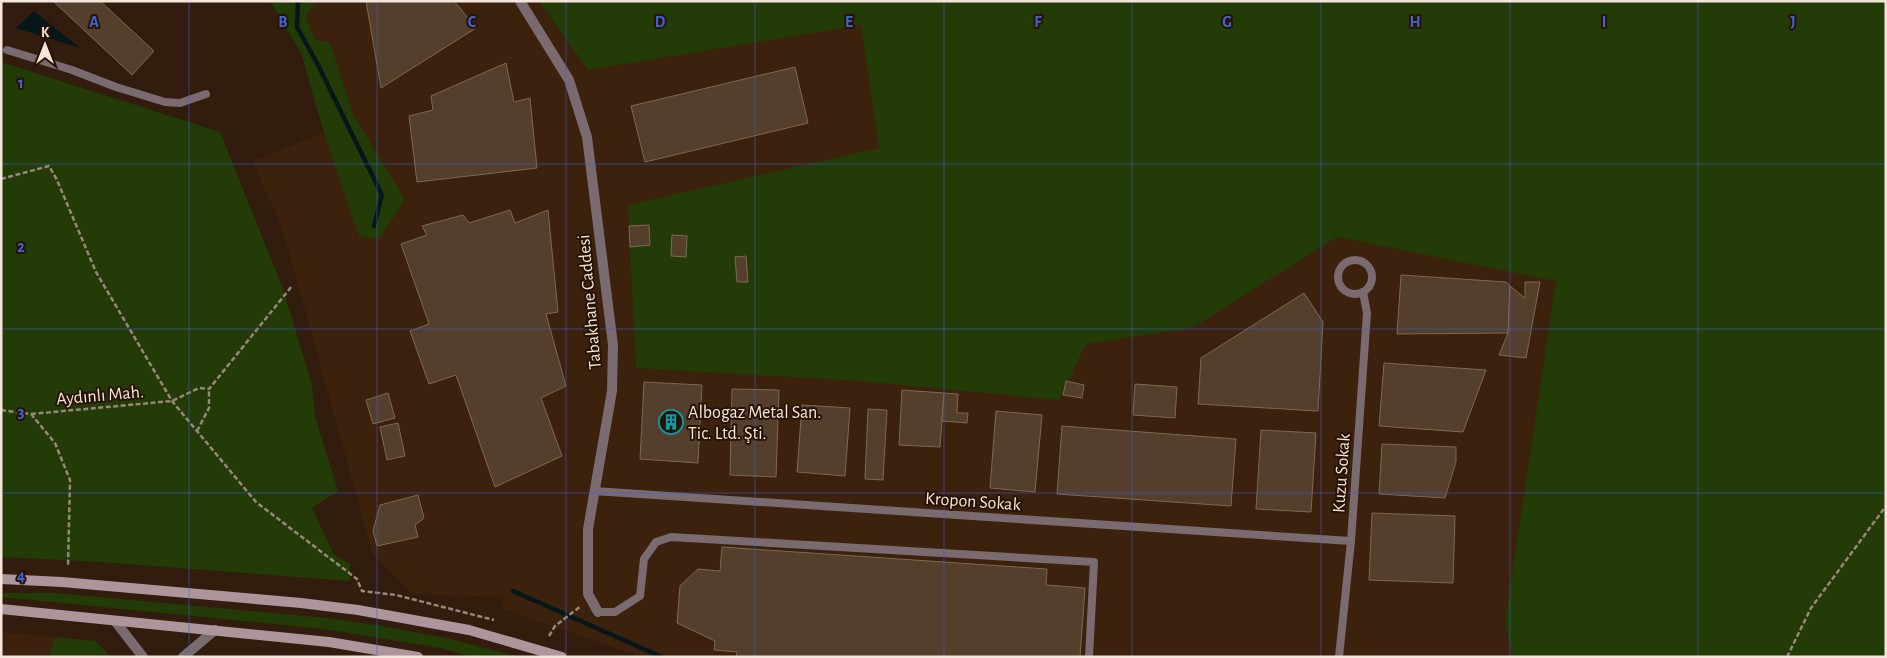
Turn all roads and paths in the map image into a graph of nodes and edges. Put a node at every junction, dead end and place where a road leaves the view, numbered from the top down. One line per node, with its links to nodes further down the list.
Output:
1 (520, 1): 12 (street, Tabakhane Caddesi)
2 (7, 50): 3 (lane)
3 (206, 94)
4 (1, 179): 8 (path)
5 (292, 286): 7 (path)
6 (1363, 292): 6 (lane); 14 (lane, Kuzu Sokak)
7 (210, 389): 8 (path, Aydınlı Mah.); 11 (path)
8 (172, 401): 10 (path, Aydınlı Mah.); 11 (path)
9 (1, 410): 10 (path, Aydınlı Mah.)
10 (31, 414): 15 (path)
11 (197, 431): 20 (path)
12 (594, 491): 14 (lane, Kropon Sokak); 17 (street, Tabakhane Caddesi)
13 (1886, 506): 30 (path)
14 (1351, 541): 29 (lane, Kuzu Sokak)
15 (68, 567)
16 (1, 579): 27 (main road)
17 (588, 594): 19 (street, Tabakhane Caddesi); 23 (path)
18 (1, 609): 21 (main road)
19 (598, 612): 28 (lane)
20 (494, 620)
21 (115, 621): 22 (main road); 24 (street)
22 (215, 630): 25 (street); 26 (main road)
23 (548, 636)
24 (143, 657)
25 (183, 657)
26 (418, 657)
27 (562, 657)
28 (1089, 657)
29 (1339, 657)
30 (1787, 657)

